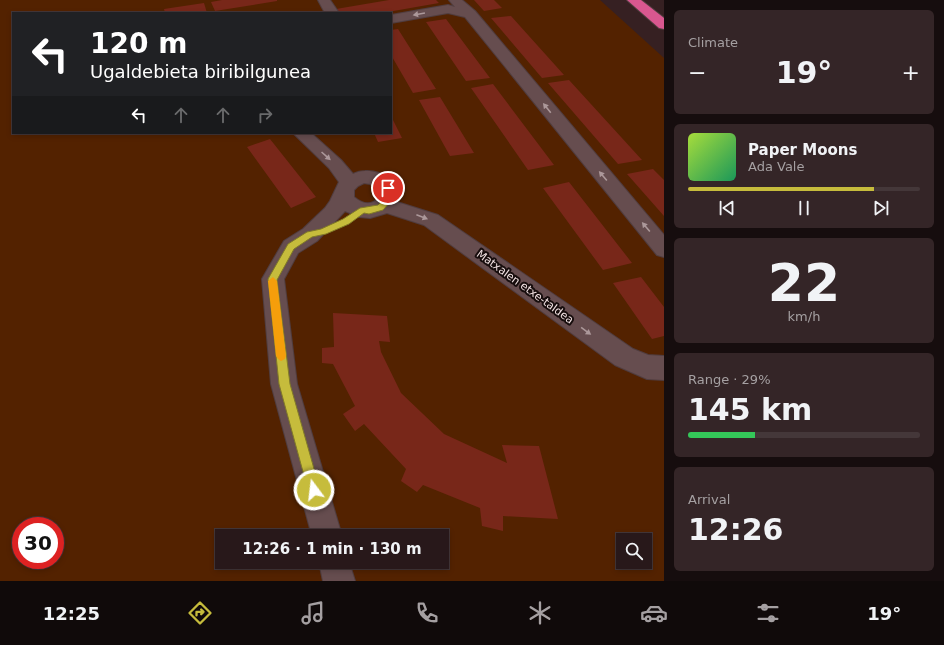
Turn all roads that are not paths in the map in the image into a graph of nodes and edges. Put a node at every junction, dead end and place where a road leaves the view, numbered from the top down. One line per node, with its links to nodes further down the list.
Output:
1 (324, 0): 5 (street)
2 (632, 0): 8 (highway)
3 (647, 0): 6 (highway)
4 (452, 3): 7 (street, one-way to 7); 14 (street, one-way to 4)
5 (331, 12)
6 (664, 13)
7 (392, 19)
8 (664, 25)
9 (302, 134): 10 (street, one-way to 10)
10 (346, 186): 11 (street); 12 (street); 13 (street)
11 (385, 205): 12 (street); 15 (street, Matxalen etxe-taldea, one-way to 15)
12 (363, 210): 13 (street)
13 (310, 235): 16 (street)
14 (664, 249)
15 (664, 368)
16 (324, 529)
17 (336, 569): 18 (street)
18 (339, 581)

